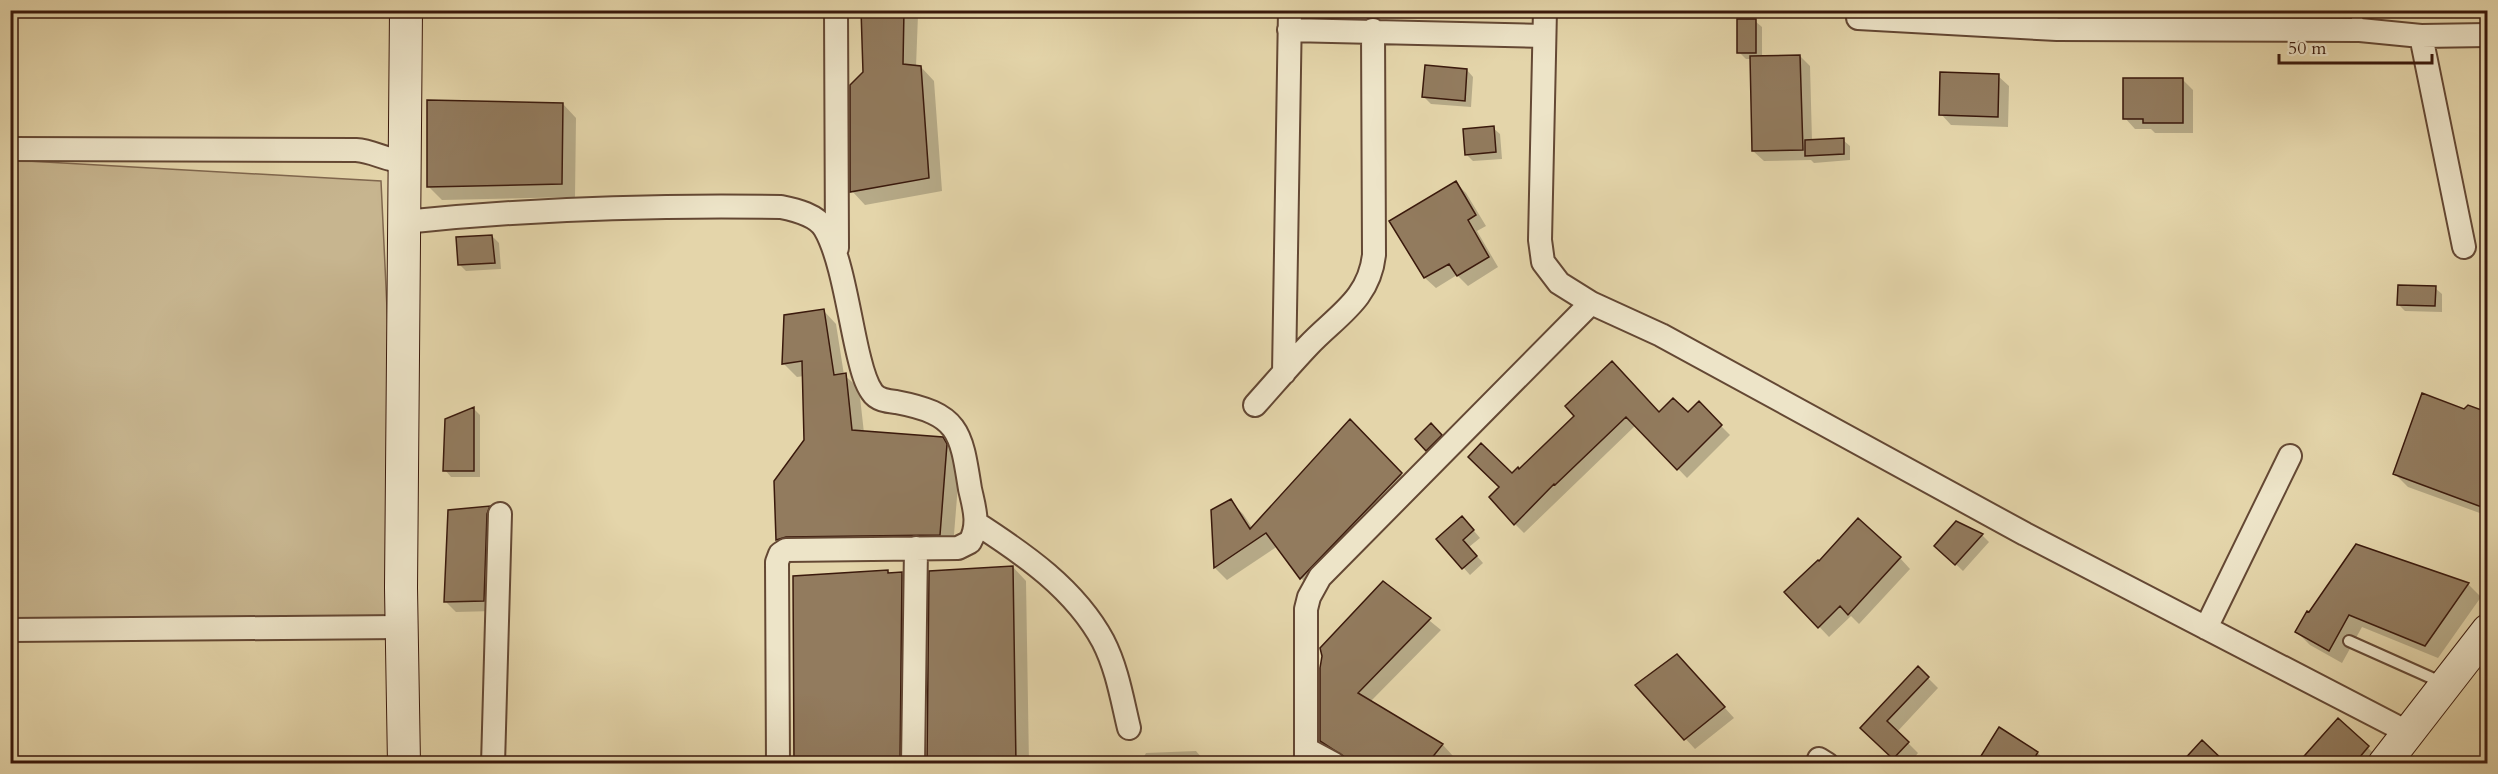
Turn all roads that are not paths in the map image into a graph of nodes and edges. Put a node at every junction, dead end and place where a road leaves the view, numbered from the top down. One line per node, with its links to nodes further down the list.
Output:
1 (406, 10): 12 (main road)
2 (836, 10): 15 (street)
3 (1545, 10): 9 (street)
4 (1858, 18): 6 (street)
5 (1289, 20): 7 (street); 17 (street)
6 (2357, 20): 10 (street)
7 (1373, 30): 9 (street); 17 (street)
8 (2487, 35): 10 (street)
9 (1544, 36): 16 (street)
10 (2421, 36): 14 (street)
11 (10, 149): 12 (street)
12 (404, 161): 13 (main road)
13 (404, 222): 15 (street); 23 (main road)
14 (2463, 247)
15 (837, 261): 21 (street)
16 (1591, 303): 24 (street); 32 (street)
17 (1284, 373): 18 (street)
18 (1255, 405)
19 (2290, 456): 24 (street)
20 (500, 514): 34 (street)
21 (976, 523): 22 (street); 30 (street)
22 (916, 548): 35 (street); 36 (street)
23 (402, 627): 25 (street); 33 (main road)
24 (2205, 628): 31 (street)
25 (10, 630)
26 (2487, 630): 29 (main road)
27 (2349, 641): 29 (lane)
28 (2487, 662): 31 (main road)
29 (2445, 684): 31 (main road)
30 (1129, 728)
31 (2409, 748): 38 (main road)
32 (1306, 756): 37 (street)
33 (404, 764)
34 (493, 764)
35 (778, 764)
36 (913, 764)
37 (1335, 764)
38 (2384, 764)

